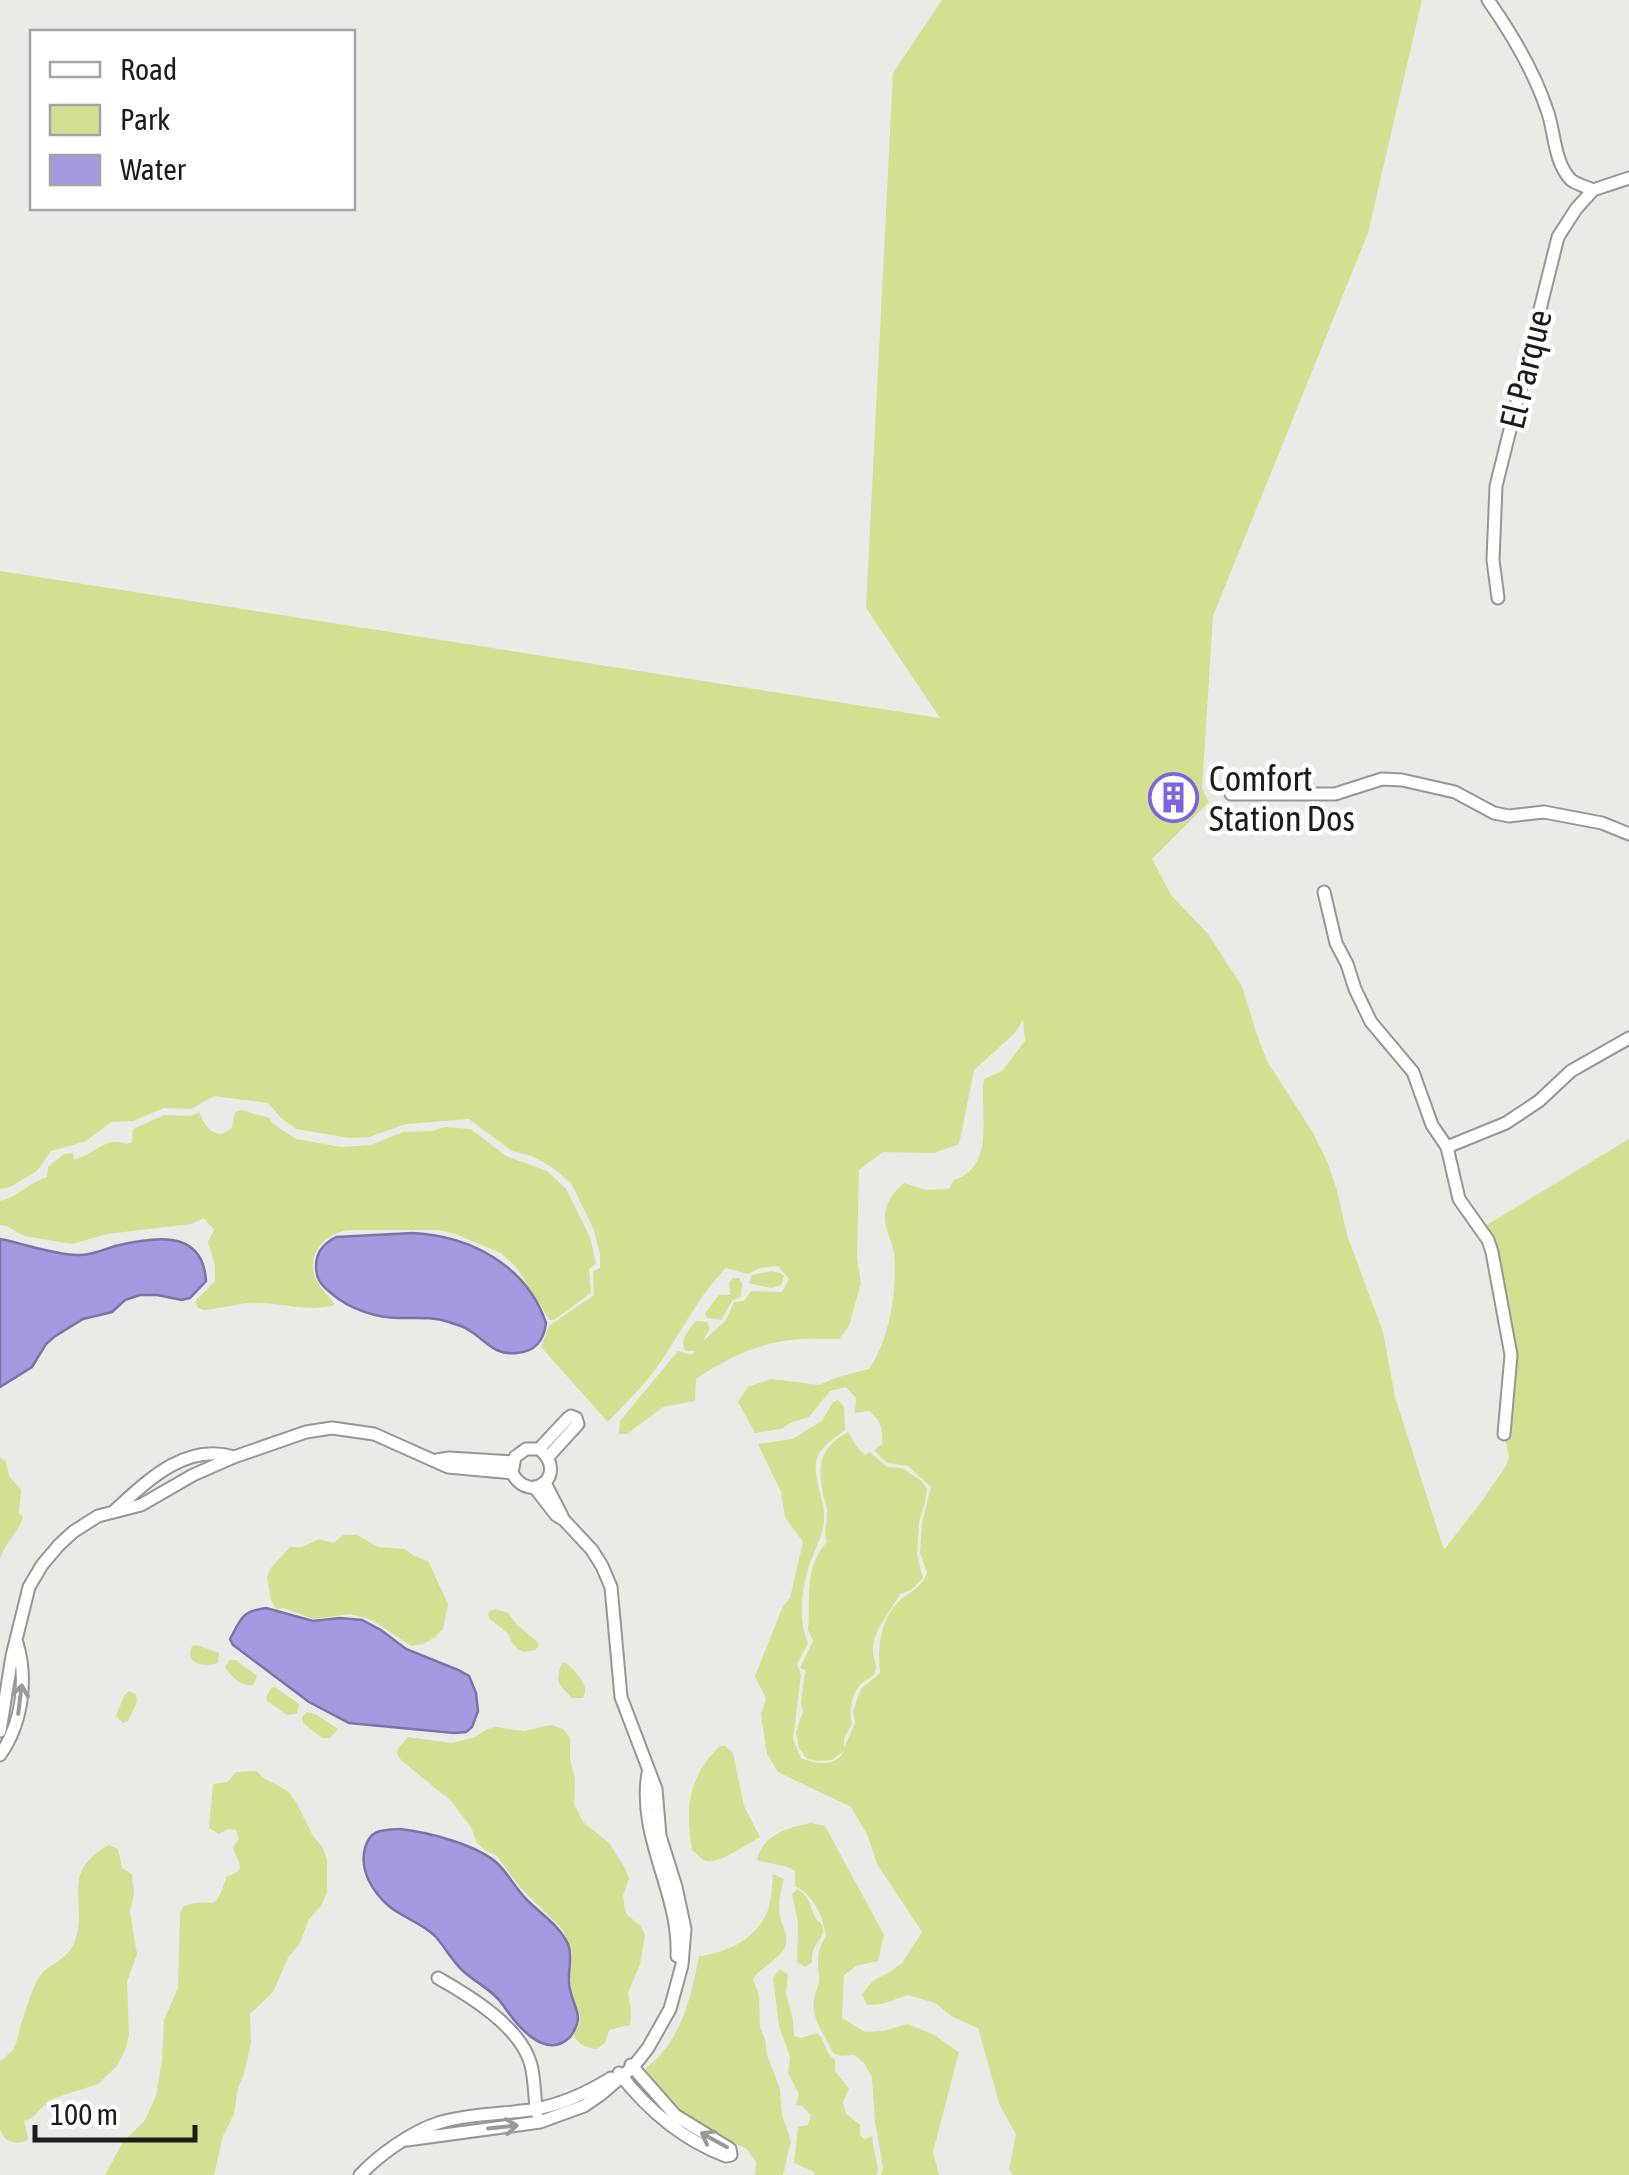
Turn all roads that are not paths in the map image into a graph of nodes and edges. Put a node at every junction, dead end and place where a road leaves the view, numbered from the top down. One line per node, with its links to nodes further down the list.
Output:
1 (1488, 0): 3 (street)
2 (1629, 178): 3 (street)
3 (1593, 190): 4 (street, El Parque)
4 (1498, 598)
5 (1231, 794): 6 (street)
6 (1629, 834)
7 (1324, 892): 9 (street)
8 (1629, 1038): 9 (street)
9 (1447, 1147): 10 (street)
10 (1504, 1434)
11 (234, 1457): 12 (street); 13 (street); 14 (street)
12 (512, 1467): 15 (street); 15 (street)
13 (164, 1469): 14 (street); 16 (street)
14 (176, 1485): 16 (street)
15 (540, 1486): 21 (street)
16 (112, 1512): 17 (street)
17 (16, 1639): 18 (street); 19 (street, one-way to 17)
18 (0, 1732)
19 (0, 1755)
20 (438, 1978): 23 (street)
21 (631, 2065): 22 (street); 24 (street)
22 (620, 2075): 23 (street); 24 (street)
23 (538, 2115): 25 (street)
24 (671, 2118): 24 (street, one-way to 24)
25 (360, 2175)

